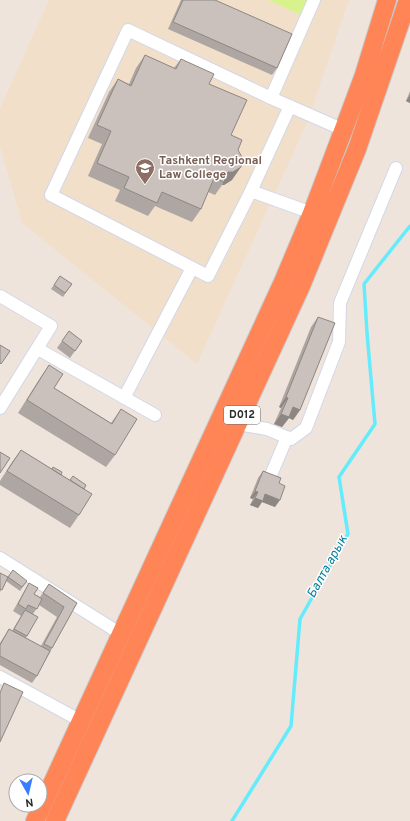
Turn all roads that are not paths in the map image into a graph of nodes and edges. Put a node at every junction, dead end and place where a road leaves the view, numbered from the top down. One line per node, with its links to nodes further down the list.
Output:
1 (314, 0): 4 (street)
2 (387, 0): 6 (highway, D012)
3 (408, 0): 16 (highway, D012)
4 (271, 98): 5 (street); 10 (street)
5 (290, 106): 6 (street); 8 (street)
6 (344, 130): 9 (highway, D012)
7 (396, 168): 17 (street)
8 (251, 191): 9 (street); 10 (street)
9 (312, 213): 20 (highway, D012)
10 (192, 268): 13 (street)
11 (0, 296): 12 (street)
12 (38, 349): 13 (street); 14 (street)
13 (124, 398): 15 (street)
14 (0, 408)
15 (155, 415)
16 (238, 424): 17 (street); 24 (highway, D012)
17 (287, 437): 18 (street)
18 (271, 474)
19 (0, 558): 20 (street)
20 (121, 634): 22 (highway, D012)
21 (0, 677): 22 (street)
22 (81, 721): 23 (highway, D012)
23 (35, 821)
24 (55, 821)

